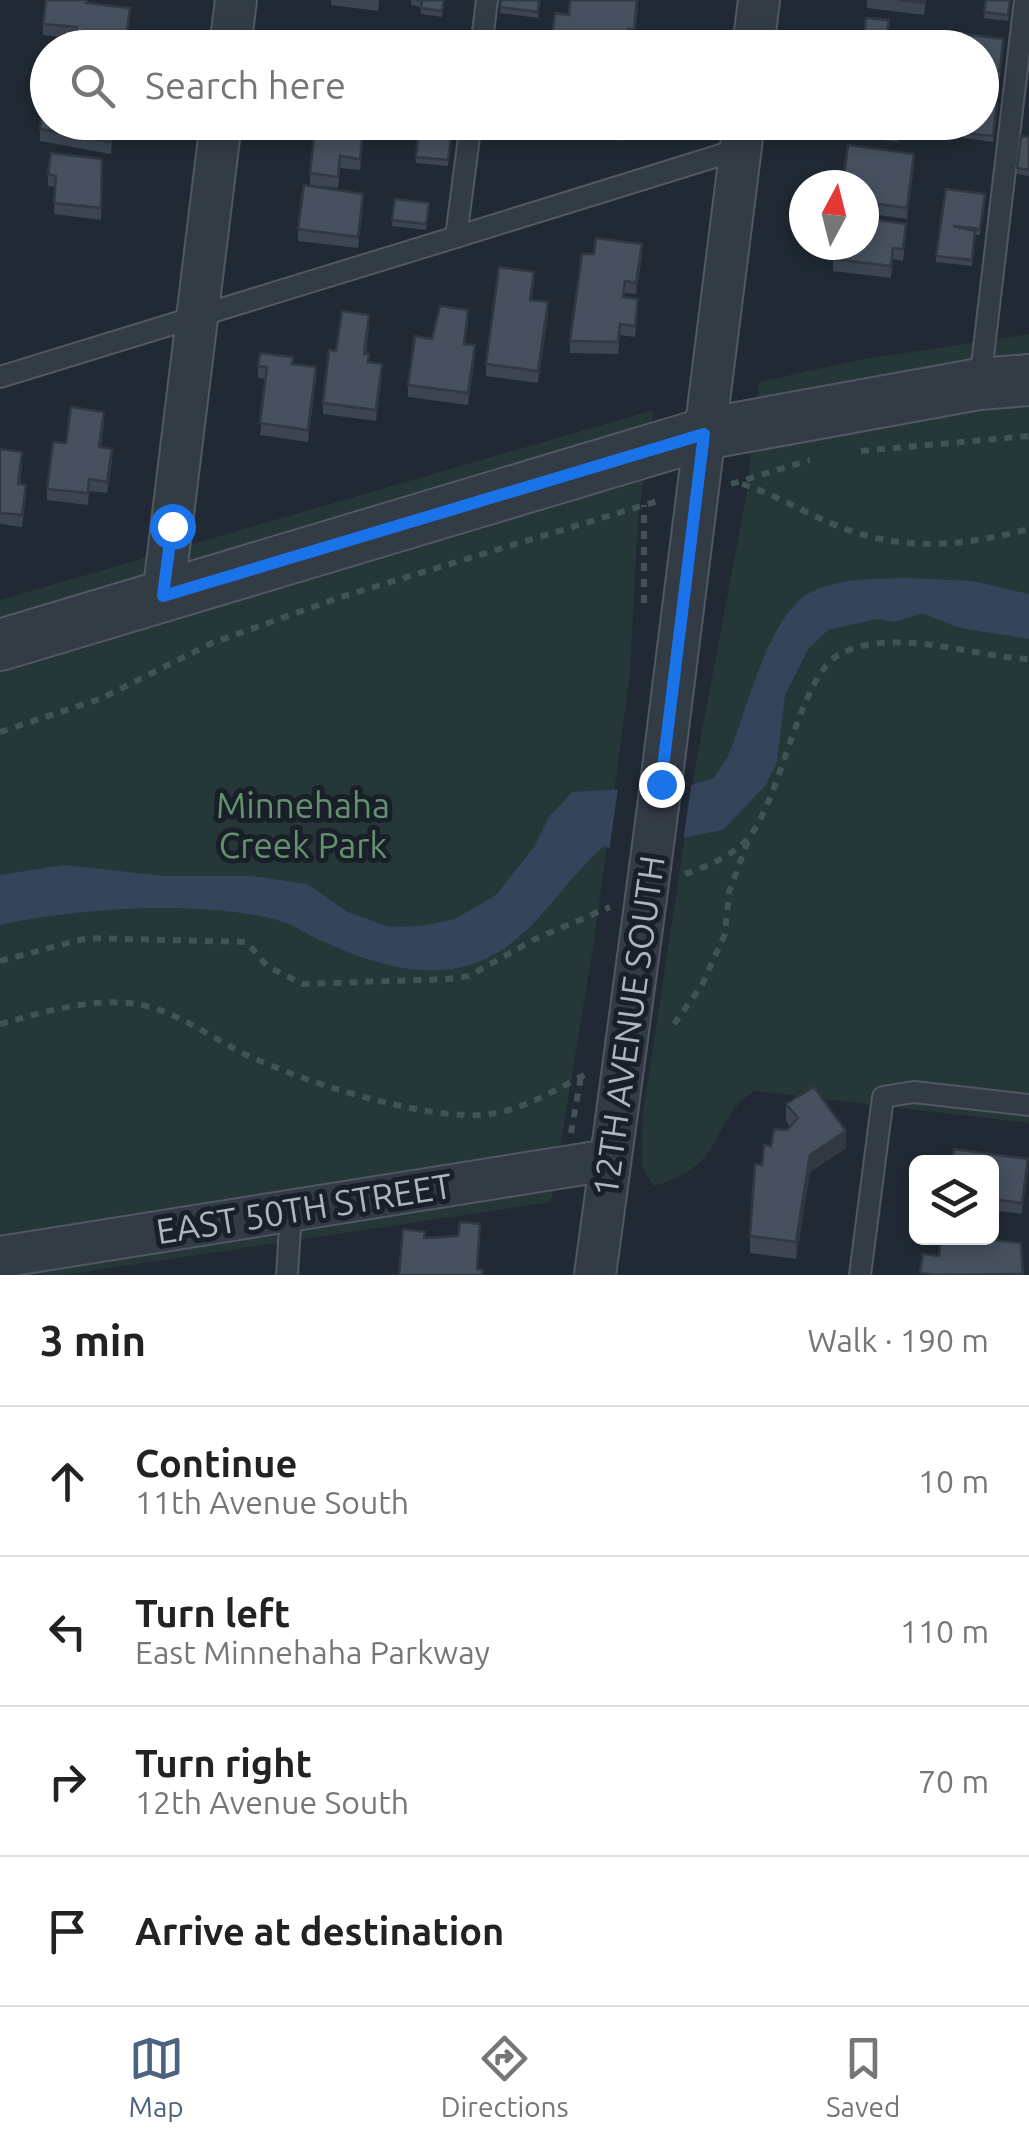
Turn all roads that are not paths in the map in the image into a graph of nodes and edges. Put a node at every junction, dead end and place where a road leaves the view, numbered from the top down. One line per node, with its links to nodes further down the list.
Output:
1 (236, 0): 5 (street)
2 (486, 0): 6 (lane)
3 (759, 0): 7 (street)
4 (1025, 0): 16 (lane)
5 (232, 30)
6 (482, 30)
7 (755, 30)
8 (219, 140): 13 (street)
9 (469, 140): 12 (lane)
10 (731, 140): 12 (lane)
11 (741, 140): 17 (street, 12TH AVENUE SOUTH)
12 (456, 238): 13 (lane)
13 (196, 318): 14 (lane); 18 (street)
14 (0, 377)
15 (1029, 380): 16 (street)
16 (980, 384): 17 (street)
17 (704, 434): 18 (street); 21 (street, 12TH AVENUE SOUTH, bridge)
18 (163, 596): 19 (street)
19 (0, 646)
20 (1029, 1105): 26 (lane)
21 (609, 1160): 22 (street, EAST 50TH STREET); 25 (street, 12TH AVENUE SOUTH)
22 (291, 1210): 23 (street, EAST 50TH STREET); 24 (lane)
23 (0, 1257)
24 (287, 1275)
25 (595, 1275)
26 (860, 1275)

